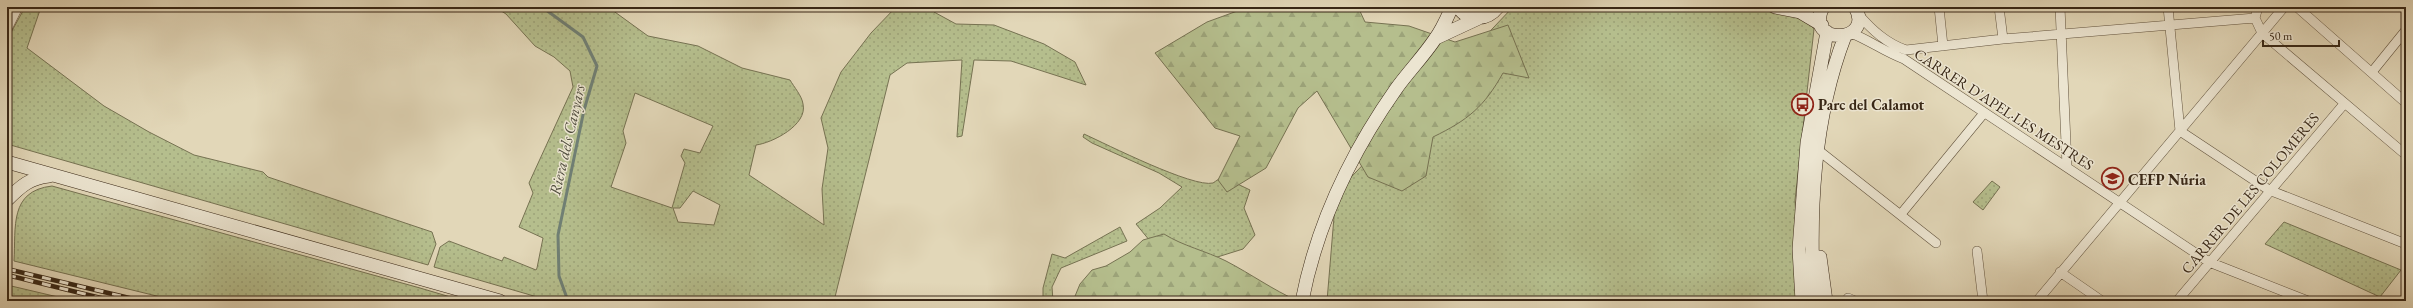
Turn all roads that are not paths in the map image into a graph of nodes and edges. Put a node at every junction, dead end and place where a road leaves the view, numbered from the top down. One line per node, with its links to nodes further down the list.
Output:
1 (18, 7): 20 (street)
2 (1452, 7): 26 (street)
3 (1458, 7): 17 (street)
4 (1498, 7): 17 (street)
5 (1775, 7): 16 (street)
6 (1815, 7): 16 (street)
7 (1823, 7): 21 (street)
8 (1939, 7): 28 (street)
9 (1999, 7): 27 (street)
10 (2060, 7): 25 (street)
11 (2168, 7): 19 (street)
12 (2258, 7): 18 (street)
13 (2284, 7): 23 (street)
14 (2297, 7): 30 (street)
15 (1856, 9): 24 (street); 29 (street)
16 (1800, 12): 21 (street)
17 (1479, 18): 26 (street)
18 (2255, 18): 19 (street); 23 (street)
19 (2169, 26): 25 (street); 34 (street)
20 (7, 29)
21 (1824, 29): 24 (street); 43 (street)
22 (2406, 30): 30 (street)
23 (2262, 33): 32 (street); 34 (street)
24 (1848, 34): 29 (street, CARRER D'APEL·LES MESTRES); 35 (street)
25 (2063, 35): 27 (street); 38 (street)
26 (1436, 38): 51 (street)
27 (2002, 39): 28 (street)
28 (1943, 46): 29 (street)
29 (1905, 55): 33 (street, CARRER D'APEL·LES MESTRES)
30 (2372, 72): 31 (street)
31 (2406, 103)
32 (2344, 104): 36 (street); 40 (street, CARRER DE LES COLOMERES)
33 (1984, 113): 38 (street, CARRER D'APEL·LES MESTRES); 44 (street)
34 (2180, 131): 40 (street); 42 (street)
35 (1818, 150): 43 (street); 44 (street)
36 (2406, 155)
37 (7, 162): 39 (street)
38 (2067, 166): 42 (street, CARRER D'APEL·LES MESTRES)
39 (52, 176): 41 (street); 50 (street)
40 (2269, 190): 46 (street); 48 (street, CARRER DE LES COLOMERES)
41 (8, 199)
42 (2119, 203): 48 (street, CARRER D'APEL·LES MESTRES); 49 (street)
43 (1808, 211): 52 (street); 53 (street); 54 (street)
44 (1901, 214): 45 (street)
45 (1936, 243)
46 (2406, 244)
47 (1977, 252): 55 (street)
48 (2209, 262): 58 (street, CARRER DE LES COLOMERES); 59 (street, CARRER D'APEL·LES MESTRES)
49 (2060, 272): 56 (street); 57 (street)
50 (500, 301)
51 (1302, 301)
52 (1802, 301)
53 (1814, 301)
54 (1826, 301)
55 (1983, 301)
56 (2037, 301)
57 (2102, 301)
58 (2177, 301)
59 (2308, 301)

